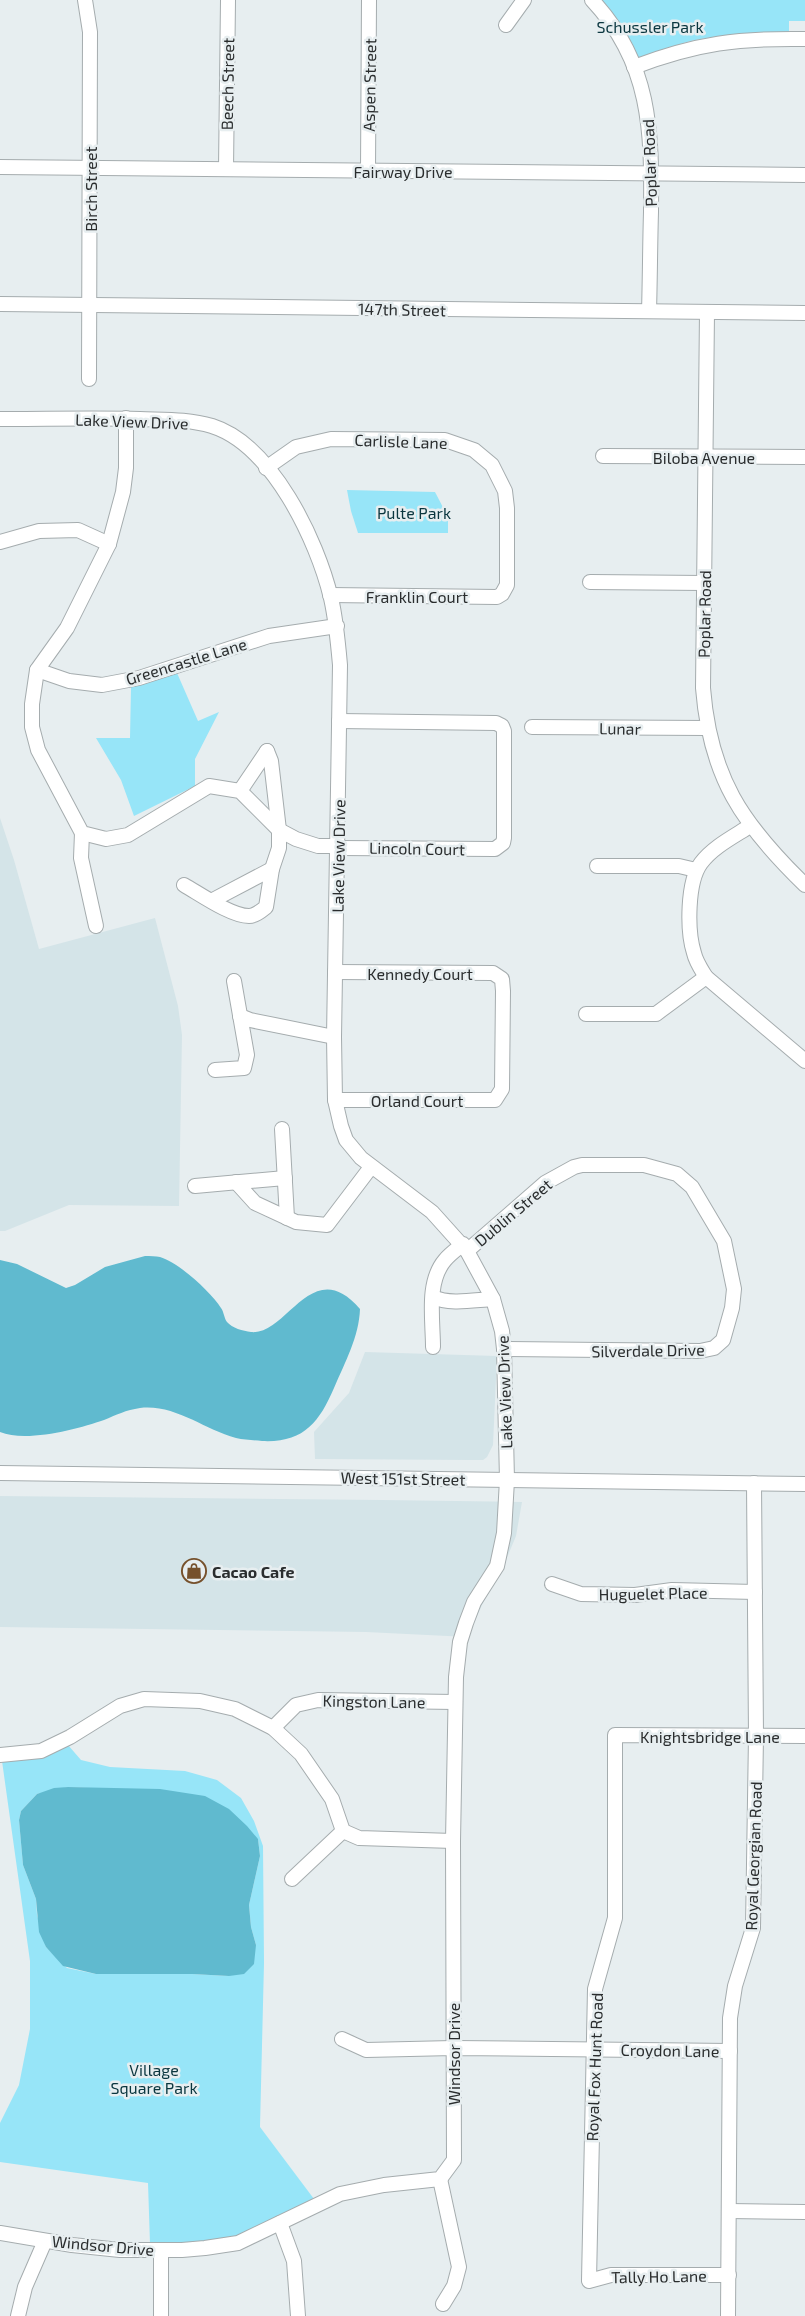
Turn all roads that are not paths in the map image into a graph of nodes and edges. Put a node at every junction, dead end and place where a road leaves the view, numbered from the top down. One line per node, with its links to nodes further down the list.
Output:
1 (85, 0): 10 (street, Birch Street)
2 (228, 0): 11 (street, Beech Street)
3 (369, 0): 12 (street, Aspen Street)
4 (524, 0): 6 (street)
5 (592, 0): 8 (street, Poplar Road)
6 (506, 25)
7 (805, 39): 8 (street)
8 (634, 67): 13 (street, Poplar Road)
9 (0, 167): 10 (street, Fairway Drive)
10 (90, 168): 11 (street, Fairway Drive); 16 (street, Birch Street)
11 (226, 169): 12 (street, Fairway Drive)
12 (368, 171): 13 (street, Fairway Drive)
13 (651, 172): 14 (street, Fairway Drive); 17 (street, Poplar Road)
14 (805, 175)
15 (0, 304): 16 (street, 147th Street)
16 (89, 306): 17 (street, 147th Street); 20 (street, Birch Street)
17 (649, 311): 18 (street, 147th Street)
18 (707, 312): 19 (street, 147th Street); 24 (street, Poplar Road)
19 (805, 313)
20 (89, 379)
21 (126, 418): 22 (street, Lake View Drive); 26 (street, Lake View Drive); 28 (street)
22 (0, 419)
23 (603, 456): 24 (street, Biloba Avenue)
24 (706, 456): 25 (street, Biloba Avenue); 30 (street, Poplar Road)
25 (805, 457)
26 (266, 468): 31 (street, Carlisle Lane); 32 (street, Lake View Drive)
27 (0, 542): 28 (street)
28 (109, 544): 34 (street)
29 (590, 582): 30 (street)
30 (704, 583): 37 (street, Poplar Road)
31 (502, 594): 32 (street, Franklin Court)
32 (330, 596): 33 (street, Lake View Drive)
33 (337, 626): 34 (street, Greencastle Lane); 35 (street, Lake View Drive)
34 (36, 670): 41 (street)
35 (339, 721): 42 (street, Lake View Drive); 42 (street, Lincoln Court)
36 (532, 727): 37 (street, Lunar)
37 (707, 728): 39 (street, Poplar Road)
38 (240, 791): 40 (street, Lincoln Court); 40 (street); 41 (street)
39 (750, 826): 45 (street); 46 (street, Poplar Road)
40 (279, 830): 42 (street, Lincoln Court); 44 (street)
41 (82, 833): 49 (street)
42 (338, 847): 50 (street, Lake View Drive)
43 (597, 866): 45 (street)
44 (272, 870): 48 (street); 48 (street)
45 (696, 870): 51 (street)
46 (805, 885)
47 (184, 886): 48 (street)
48 (213, 900)
49 (96, 926)
50 (336, 972): 55 (street, Lake View Drive); 58 (street, Kennedy Court)
51 (706, 977): 53 (street); 56 (street)
52 (234, 981): 54 (street)
53 (586, 1014)
54 (240, 1016): 55 (street); 57 (street)
55 (334, 1037): 59 (street, Lake View Drive)
56 (805, 1062)
57 (215, 1070)
58 (498, 1097): 59 (street, Orland Court)
59 (335, 1100): 61 (street, Lake View Drive)
60 (282, 1129): 62 (street)
61 (371, 1167): 65 (street); 67 (street, Lake View Drive)
62 (285, 1178): 63 (street); 65 (street)
63 (236, 1182): 64 (street); 65 (street)
64 (195, 1186)
65 (287, 1218)
66 (712, 1221): 67 (street, Dublin Street); 71 (street, Silverdale Drive)
67 (465, 1248): 68 (street, Dublin Street); 69 (street, Lake View Drive)
68 (432, 1297): 69 (street); 70 (street, Dublin Street)
69 (493, 1299): 71 (street, Lake View Drive)
70 (433, 1347)
71 (504, 1349): 73 (street, Lake View Drive)
72 (0, 1473): 73 (street, West 151st Street)
73 (506, 1480): 74 (street, West 151st Street); 78 (street, Windsor Drive)
74 (754, 1483): 75 (street, West 151st Street); 77 (street, Royal Georgian Road)
75 (805, 1484)
76 (552, 1584): 77 (street, Huguelet Place)
77 (755, 1592): 81 (street, Royal Georgian Road)
78 (455, 1702): 79 (street, Kingston Lane); 85 (street, Windsor Drive)
79 (273, 1728): 83 (street); 84 (street)
80 (615, 1735): 81 (street, Knightsbridge Lane); 89 (street, Royal Fox Hunt Road)
81 (756, 1736): 82 (street, Knightsbridge Lane); 90 (street, Royal Georgian Road)
82 (805, 1736)
83 (0, 1755)
84 (343, 1831): 85 (street); 86 (street)
85 (453, 1841): 88 (street, Windsor Drive)
86 (292, 1879)
87 (342, 2039): 88 (street, Croydon Lane)
88 (453, 2048): 89 (street, Croydon Lane); 91 (street, Windsor Drive)
89 (593, 2049): 90 (street, Croydon Lane); 99 (street, Royal Fox Hunt Road)
90 (730, 2051): 92 (street, Royal Georgian Road)
91 (440, 2179): 94 (street, Windsor Drive); 100 (street)
92 (729, 2211): 93 (street); 98 (street, Royal Georgian Road)
93 (805, 2212)
94 (280, 2223): 97 (street, Windsor Drive); 103 (street)
95 (0, 2233): 96 (street, Windsor Drive)
96 (45, 2241): 97 (street, Windsor Drive); 101 (street)
97 (161, 2250): 102 (street)
98 (729, 2275): 99 (street, Tally Ho Lane); 104 (street, Royal Georgian Road)
99 (589, 2281)
100 (443, 2304)
101 (18, 2316)
102 (161, 2316)
103 (298, 2316)
104 (728, 2316)

